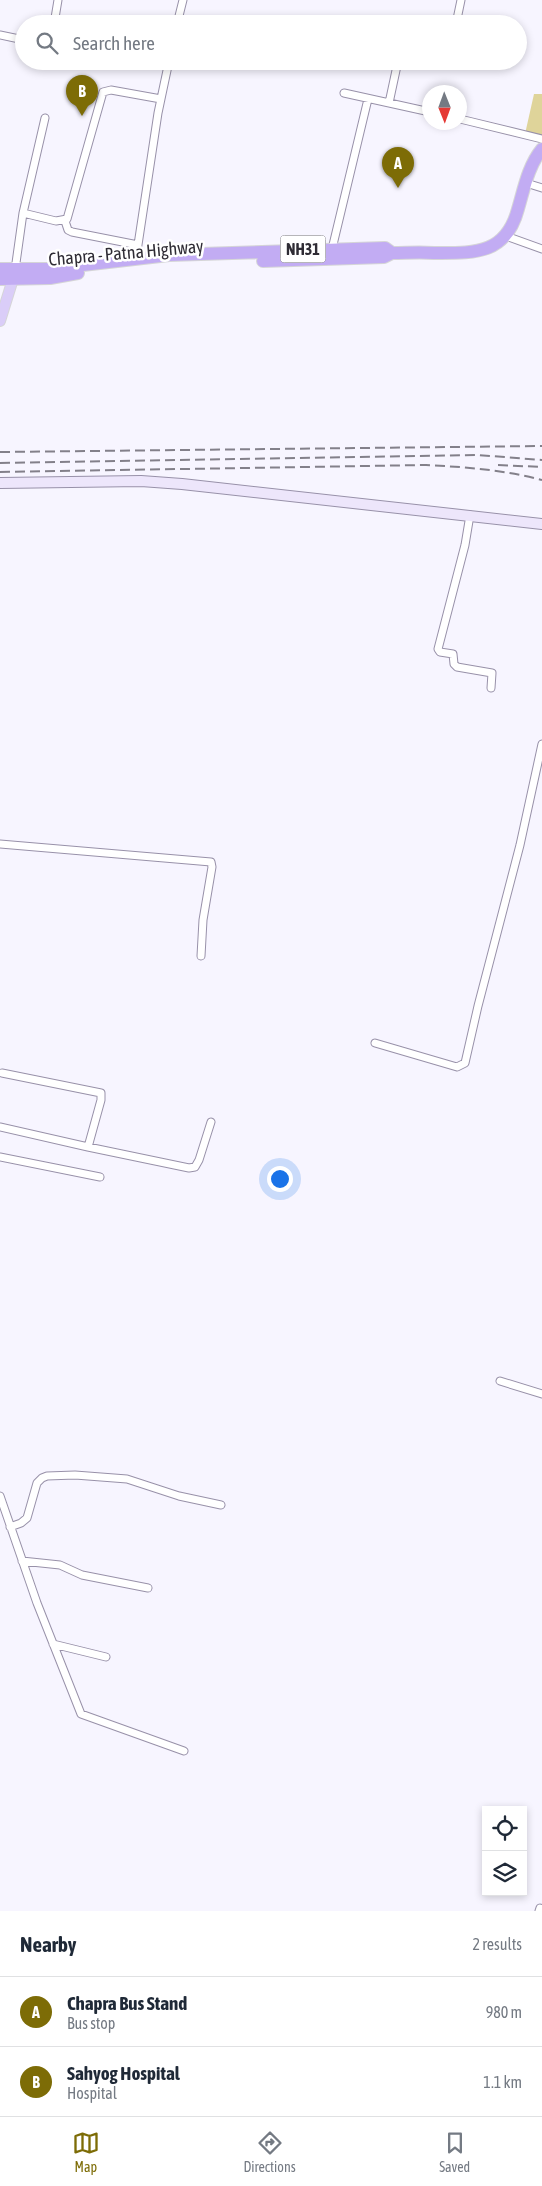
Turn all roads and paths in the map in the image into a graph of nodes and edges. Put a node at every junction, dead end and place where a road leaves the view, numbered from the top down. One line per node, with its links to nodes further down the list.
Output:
1 (58, 0): 4 (street)
2 (183, 0): 5 (street)
3 (461, 0): 6 (street)
4 (56, 15)
5 (179, 15)
6 (458, 15)
7 (0, 35): 8 (street)
8 (15, 38)
9 (167, 70): 12 (street)
10 (396, 70): 14 (street)
11 (344, 93): 13 (street)
12 (161, 99): 23 (street); 25 (street)
13 (368, 99): 14 (street); 26 (street)
14 (388, 103): 15 (street)
15 (422, 110)
16 (45, 118): 22 (street)
17 (467, 121): 18 (street)
18 (542, 139)
19 (542, 149): 20 (highway, Chapra - Patna Highway / NH31)
20 (526, 183): 21 (street); 24 (highway, Chapra - Patna Highway / NH31)
21 (542, 188)
22 (23, 213): 23 (street); 31 (street)
23 (65, 221): 25 (street)
24 (506, 236): 27 (street); 28 (highway, Chapra - Patna Highway / NH31)
25 (138, 245): 29 (street)
26 (332, 249): 28 (highway, Chapra - Patna Highway / NH31); 29 (highway, Chapra - Patna Highway / NH31)
27 (542, 249)
28 (392, 253): 31 (highway, Chapra - Patna Highway / NH31)
29 (136, 258): 31 (highway, Chapra - Patna Highway / NH31)
30 (0, 269): 31 (highway, Chapra - Patna Highway / NH31)
31 (9, 276): 32 (main road)
32 (0, 321)
33 (0, 483): 34 (street)
34 (470, 515): 35 (street); 36 (street)
35 (542, 524)
36 (491, 688)
37 (542, 744): 40 (street)
38 (0, 844): 39 (street)
39 (201, 956)
40 (375, 1043)
41 (2, 1073): 44 (street)
42 (210, 1122): 44 (street)
43 (0, 1127): 44 (street)
44 (88, 1147)
45 (0, 1157): 46 (street)
46 (100, 1178)
47 (500, 1381): 48 (street)
48 (542, 1394)
49 (0, 1496): 51 (street)
50 (221, 1506): 52 (street)
51 (3, 1517): 52 (street)
52 (10, 1527): 53 (street)
53 (22, 1561): 54 (street); 55 (street)
54 (148, 1588)
55 (53, 1644): 56 (street); 57 (street)
56 (106, 1657)
57 (184, 1751)

